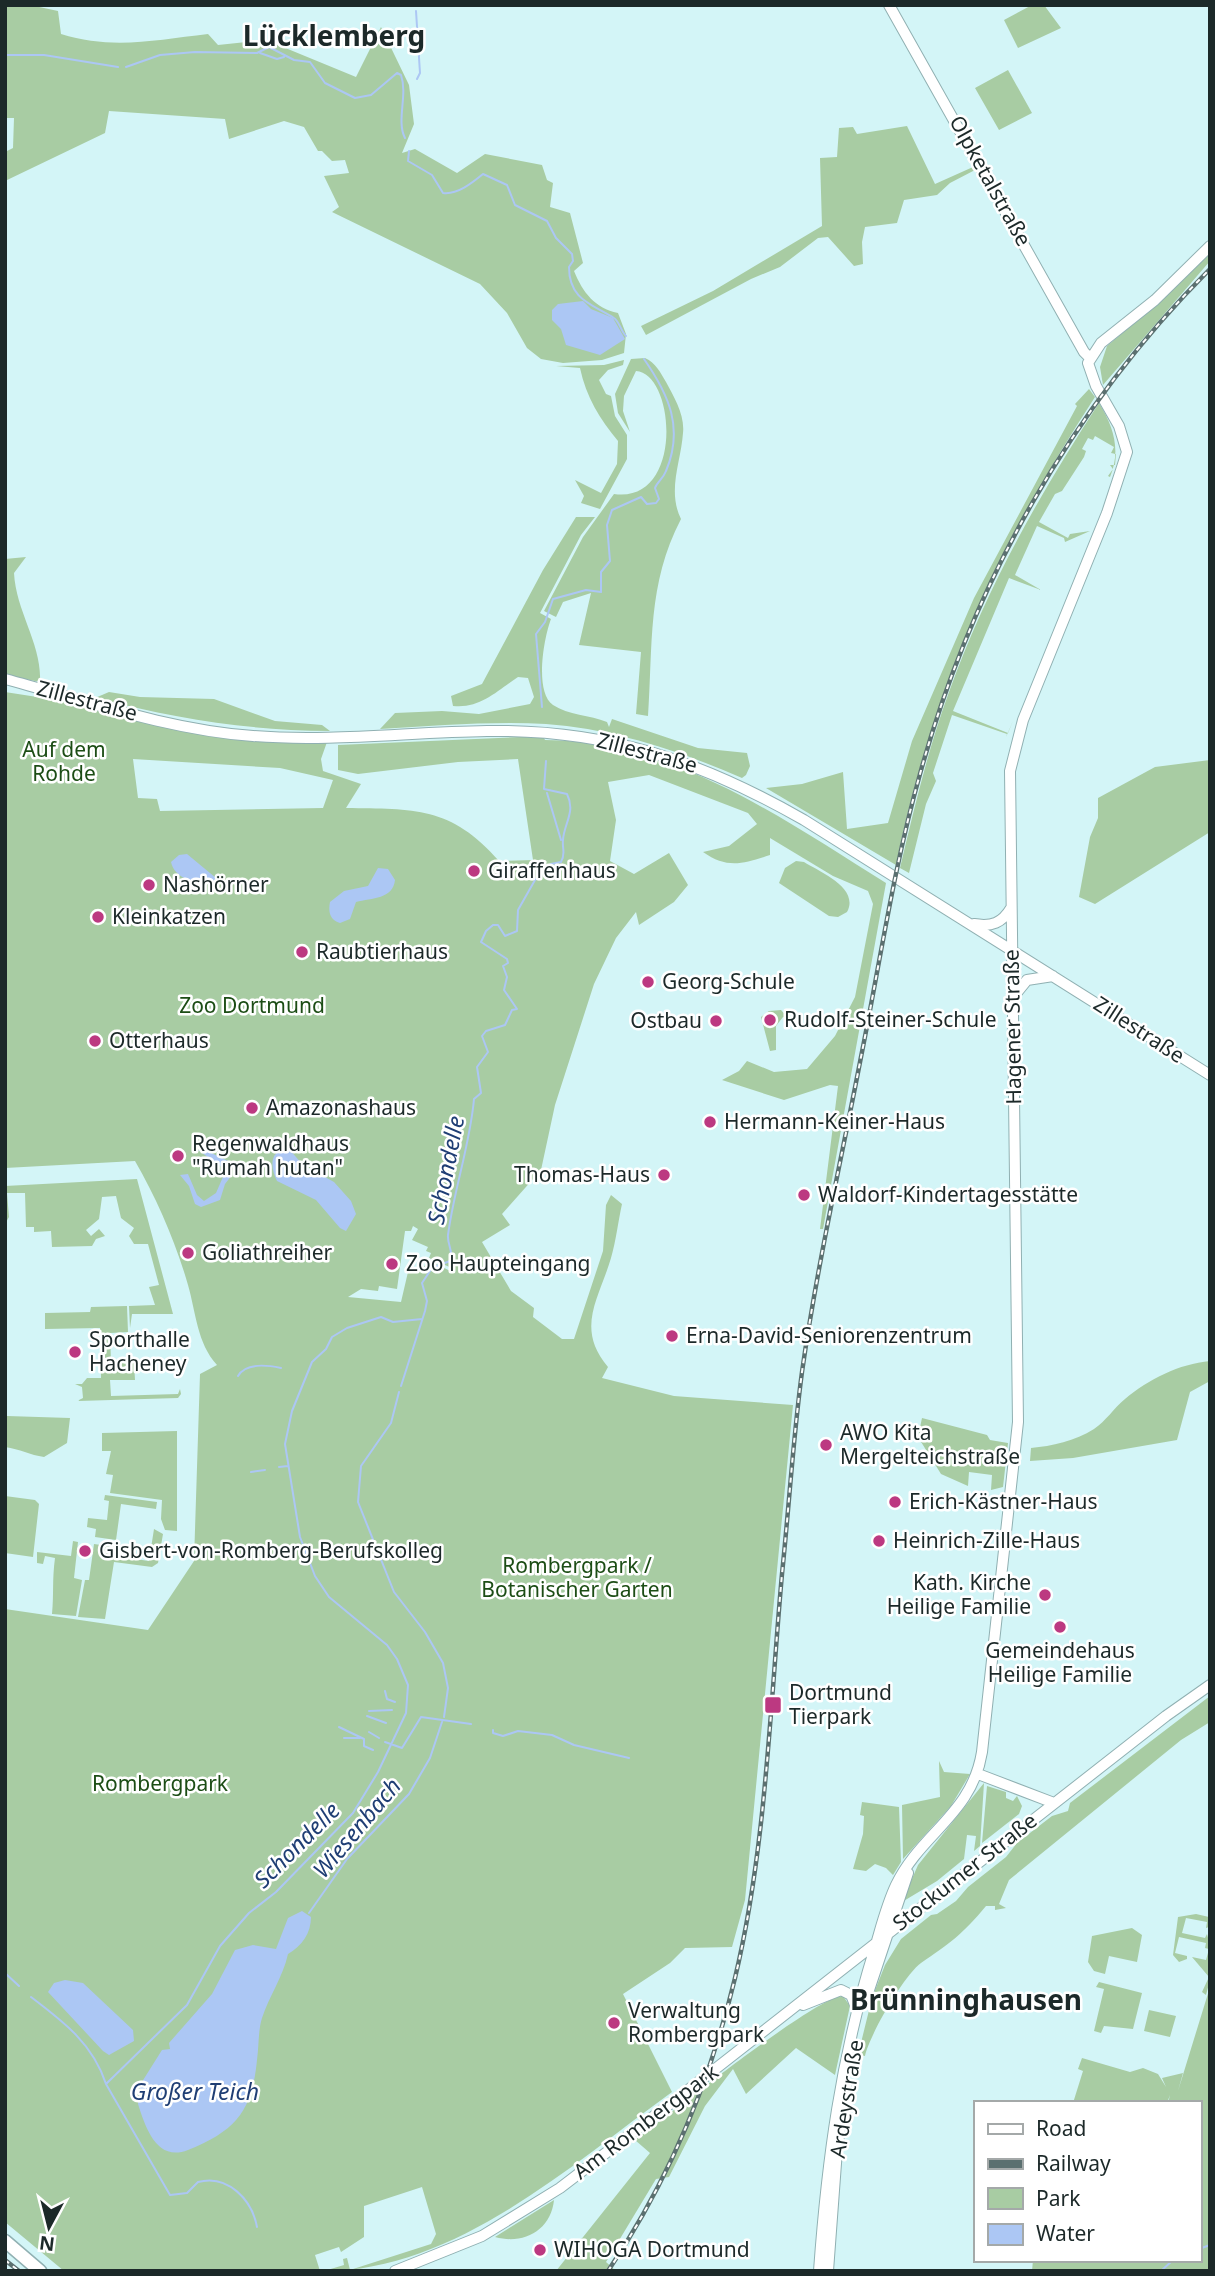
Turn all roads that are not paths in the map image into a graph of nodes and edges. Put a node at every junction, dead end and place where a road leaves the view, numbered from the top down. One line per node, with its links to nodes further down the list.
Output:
1 (889, 5): 3 (main road, Olpketalstraße)
2 (1210, 246): 3 (main road)
3 (1089, 357): 5 (main road, Hagener Straße)
4 (5, 679): 6 (main road, Zillestraße)
5 (1012, 906): 6 (main road); 7 (main road, Hagener Straße)
6 (967, 923): 7 (main road, Zillestraße)
7 (1012, 950): 8 (main road, Zillestraße); 9 (main road, Hagener Straße)
8 (1056, 976): 9 (main road); 10 (main road, Zillestraße)
9 (1013, 996): 12 (main road, Hagener Straße)
10 (1210, 1075)
11 (1210, 1685): 13 (main road, Stockumer Straße)
12 (978, 1774): 13 (main road, Stockumer Straße); 14 (main road, Hagener Straße)
13 (1054, 1803): 15 (main road, Stockumer Straße)
14 (910, 1866): 15 (main road, Hagener Straße); 16 (main road, Hagener Straße)
15 (889, 1932): 16 (main road, Stockumer Straße); 23 (main road, Ardeystraße)
16 (877, 1941): 17 (main road, Ardeystraße); 18 (main road, Am Rombergpark)
17 (856, 2010): 18 (main road, Ardeystraße); 22 (main road, Ardeystraße)
18 (790, 2011): 21 (main road, Am Rombergpark)
19 (5, 2241): 20 (highway)
20 (40, 2271)
21 (395, 2271)
22 (819, 2271)
23 (828, 2271)

